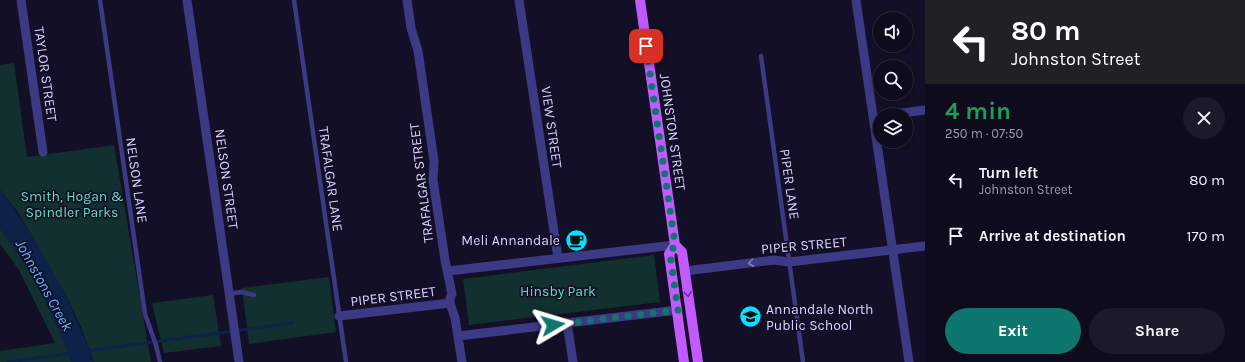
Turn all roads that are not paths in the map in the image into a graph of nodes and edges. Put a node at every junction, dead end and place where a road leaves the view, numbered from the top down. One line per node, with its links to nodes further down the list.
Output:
1 (21, 0): 14 (street, TAYLOR STREET)
2 (100, 0): 29 (lane, NELSON LANE)
3 (187, 0): 22 (street, NELSON STREET)
4 (294, 0): 26 (lane, TRAFALGAR LANE)
5 (407, 0): 20 (street, TRAFALGAR STREET)
6 (519, 0): 18 (street, VIEW STREET)
7 (640, 0): 15 (main road, JOHNSTON STREET)
8 (856, 0): 10 (street)
9 (762, 56): 19 (lane, PIPER LANE)
10 (874, 108)
11 (925, 110): 12 (street)
12 (913, 112)
13 (880, 148): 17 (street)
14 (43, 152)
15 (675, 244): 18 (street); 21 (main road, JOHNSTON STREET); 25 (main road, JOHNSTON STREET)
16 (925, 246): 17 (street, PIPER STREET)
17 (893, 250): 19 (street, PIPER STREET); 37 (street)
18 (558, 258): 20 (street)
19 (790, 262): 21 (street, PIPER STREET, one-way to 21); 36 (lane, PIPER LANE)
20 (448, 271): 24 (street, TRAFALGAR STREET)
21 (685, 271): 35 (main road, JOHNSTON STREET, one-way to 35)
22 (230, 294): 23 (lane); 30 (street, NELSON STREET)
23 (254, 295)
24 (450, 303): 26 (street, PIPER STREET); 28 (street, TRAFALGAR STREET)
25 (678, 310): 27 (street); 34 (main road, JOHNSTON STREET)
26 (339, 316): 31 (lane, TRAFALGAR LANE)
27 (567, 323): 28 (street); 33 (street)
28 (458, 336): 32 (street, TRAFALGAR STREET)
29 (160, 362)
30 (240, 362)
31 (346, 362)
32 (462, 362)
33 (573, 362)
34 (684, 362)
35 (698, 362)
36 (804, 362)
37 (909, 362)

